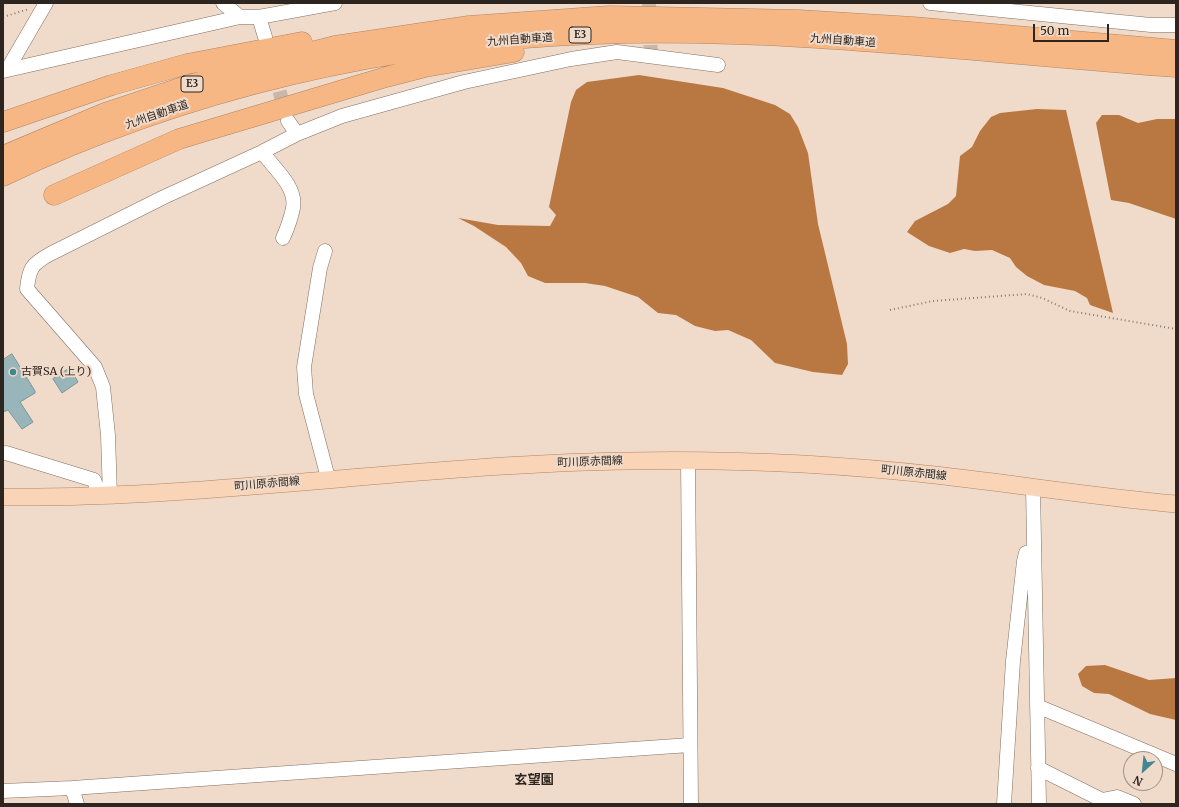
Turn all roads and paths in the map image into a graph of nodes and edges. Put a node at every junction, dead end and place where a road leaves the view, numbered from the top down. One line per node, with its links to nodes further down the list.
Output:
1 (45, 3): 6 (path); 16 (street)
2 (223, 3): 7 (street)
3 (335, 3): 5 (street)
4 (930, 3): 9 (street)
5 (301, 7): 8 (street)
6 (3, 17)
7 (240, 17): 8 (street); 16 (street)
8 (258, 17): 11 (street)
9 (1176, 25)
10 (683, 34): 15 (highway, 九州自動車道 / E3); 22 (highway, 九州自動車道 / E3); 23 (highway)
11 (265, 37)
12 (389, 37): 13 (highway, 九州自動車道 / E3); 18 (highway); 21 (highway, 九州自動車道 / E3)
13 (1176, 50)
14 (718, 65): 19 (street)
15 (1176, 68)
16 (5, 70)
17 (288, 121): 19 (street)
18 (3, 122)
19 (297, 134): 20 (street)
20 (262, 152): 24 (street); 32 (street)
21 (3, 156)
22 (3, 176)
23 (54, 195)
24 (283, 238)
25 (325, 251): 30 (street)
26 (890, 310): 27 (path)
27 (1176, 329)
28 (6, 453): 32 (street)
29 (688, 460): 30 (main road, 町川原赤間線); 31 (main road, 町川原赤間線); 37 (street)
30 (328, 478): 32 (main road, 町川原赤間線)
31 (1033, 488): 34 (main road, 町川原赤間線); 35 (street)
32 (105, 496): 33 (main road, 町川原赤間線)
33 (3, 497)
34 (1176, 504)
35 (1034, 551): 36 (street); 44 (street)
36 (1037, 706): 38 (street); 39 (street)
37 (690, 746): 40 (street); 43 (street)
38 (1176, 764)
39 (1038, 768): 45 (street); 46 (street)
40 (72, 788): 41 (street); 42 (street)
41 (3, 791)
42 (77, 804)
43 (692, 804)
44 (1004, 804)
45 (1039, 804)
46 (1134, 804)

